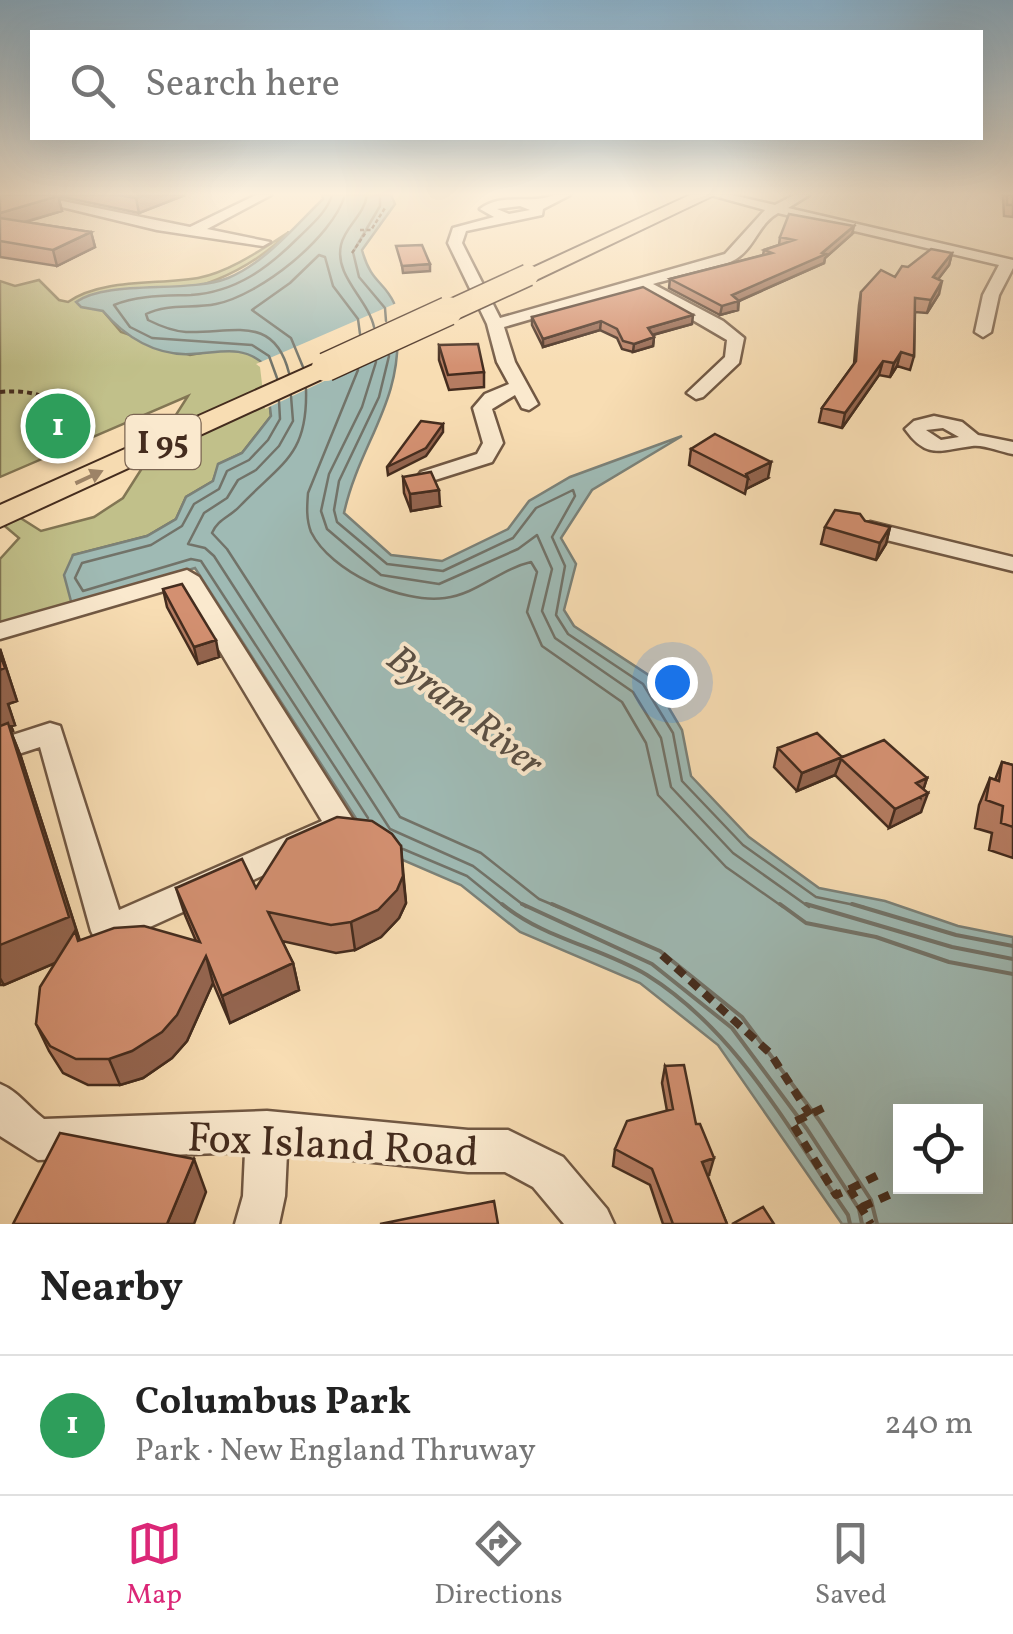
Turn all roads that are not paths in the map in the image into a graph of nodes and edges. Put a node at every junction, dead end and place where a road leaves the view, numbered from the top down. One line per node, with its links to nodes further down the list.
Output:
1 (460, 252): 9 (street)
2 (554, 252): 7 (highway, I 95)
3 (564, 252): 7 (highway, I 95)
4 (736, 252): 8 (street)
5 (964, 252): 6 (street)
6 (1010, 263): 10 (street)
7 (524, 268): 11 (highway, I 95, bridge)
8 (640, 282): 9 (street); 12 (street)
9 (495, 324): 15 (street)
10 (983, 332)
11 (326, 357): 16 (highway, I 95); 17 (highway, I 95, one-way to 11)
12 (696, 393)
13 (969, 439): 14 (street)
14 (1013, 448)
15 (428, 476)
16 (0, 491)
17 (0, 517)
18 (870, 529): 19 (street)
19 (1013, 564)
20 (0, 631): 21 (street)
21 (0, 750)
22 (0, 1103): 23 (street, Fox Island Road)
23 (267, 1131): 24 (street); 25 (street, Fox Island Road)
24 (256, 1224)
25 (592, 1224)

